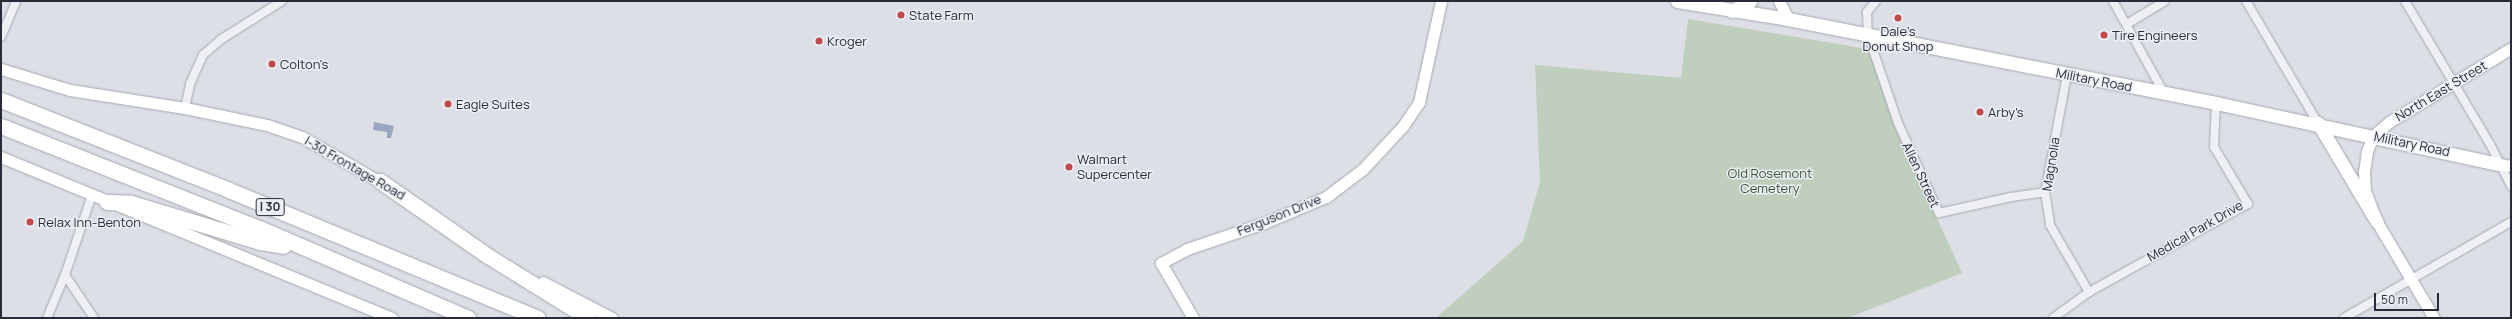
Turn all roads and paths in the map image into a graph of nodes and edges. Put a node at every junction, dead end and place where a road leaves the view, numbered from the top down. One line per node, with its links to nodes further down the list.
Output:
1 (16, 1): 16 (street)
2 (282, 1): 24 (street)
3 (1441, 1): 49 (main road, Ferguson Drive)
4 (1677, 1): 12 (main road, Military Road)
5 (1750, 1): 12 (main road)
6 (1779, 1): 13 (main road)
7 (1876, 1): 15 (street)
8 (2113, 1): 14 (street)
9 (2165, 1): 14 (street)
10 (2246, 1): 25 (street)
11 (2405, 1): 20 (street)
12 (1732, 11): 13 (main road, Military Road)
13 (1788, 19): 15 (main road, Military Road)
14 (2127, 24): 21 (street)
15 (1868, 34): 19 (main road, Military Road); 33 (street, Allen Street)
16 (1, 37)
17 (2511, 48): 20 (main road, North East Street)
18 (1, 69): 24 (main road, I-30 Frontage Road)
19 (2067, 75): 21 (main road, Military Road); 33 (street, Magnolia)
20 (2453, 83): 27 (main road, North East Street); 29 (street)
21 (2164, 93): 23 (main road, Military Road)
22 (1, 100): 46 (highway, I 30)
23 (2216, 103): 25 (main road, Military Road); 41 (street, Medical Park Drive)
24 (185, 108): 31 (main road, I-30 Frontage Road)
25 (2318, 123): 27 (main road, Military Road); 36 (main road)
26 (1, 126): 38 (highway, I 30)
27 (2373, 136): 29 (main road, Military Road); 36 (main road)
28 (1, 157): 34 (main road)
29 (2498, 164): 30 (main road, Military Road); 32 (street)
30 (2511, 166)
31 (380, 182): 47 (highway); 48 (main road, I-30 Frontage Road)
32 (2511, 186)
33 (2045, 192): 41 (street, Magnolia)
34 (92, 195): 35 (main road); 39 (street)
35 (107, 202): 38 (highway); 44 (main road)
36 (2377, 222): 40 (main road)
37 (2511, 222): 40 (street)
38 (304, 249): 45 (highway, I 30)
39 (65, 275): 42 (street); 43 (street)
40 (2411, 279): 51 (street); 52 (main road)
41 (2089, 292): 50 (street, Medical Park Drive)
42 (47, 318)
43 (94, 318)
44 (392, 318)
45 (468, 318)
46 (538, 318)
47 (588, 318)
48 (612, 318)
49 (1193, 318)
50 (2053, 318)
51 (2344, 318)
52 (2434, 318)

